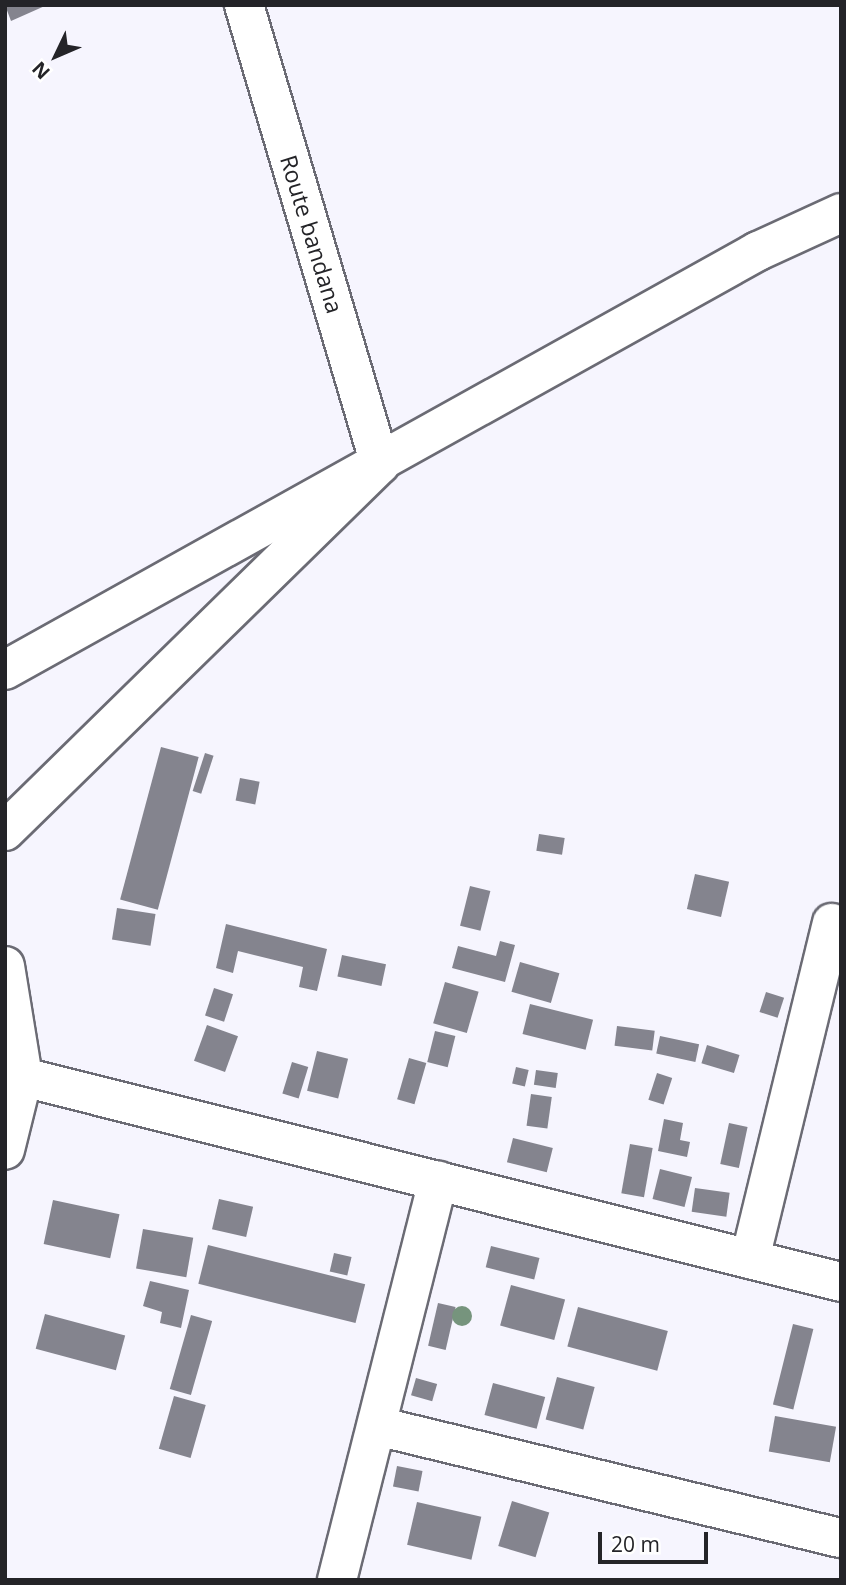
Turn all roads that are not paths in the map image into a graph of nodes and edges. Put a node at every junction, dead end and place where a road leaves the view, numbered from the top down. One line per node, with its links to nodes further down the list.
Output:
1 (244, 5): 3 (street, Route bandana)
2 (841, 213): 3 (street)
3 (380, 464): 4 (street); 5 (street)
4 (5, 670)
5 (5, 831)
6 (832, 923): 11 (street)
7 (5, 966): 8 (street)
8 (23, 1077): 9 (street); 10 (street)
9 (5, 1150)
10 (438, 1181): 11 (street); 13 (street)
11 (750, 1259): 12 (street)
12 (841, 1282)
13 (377, 1426): 14 (street); 15 (street)
14 (841, 1538)
15 (337, 1580)

